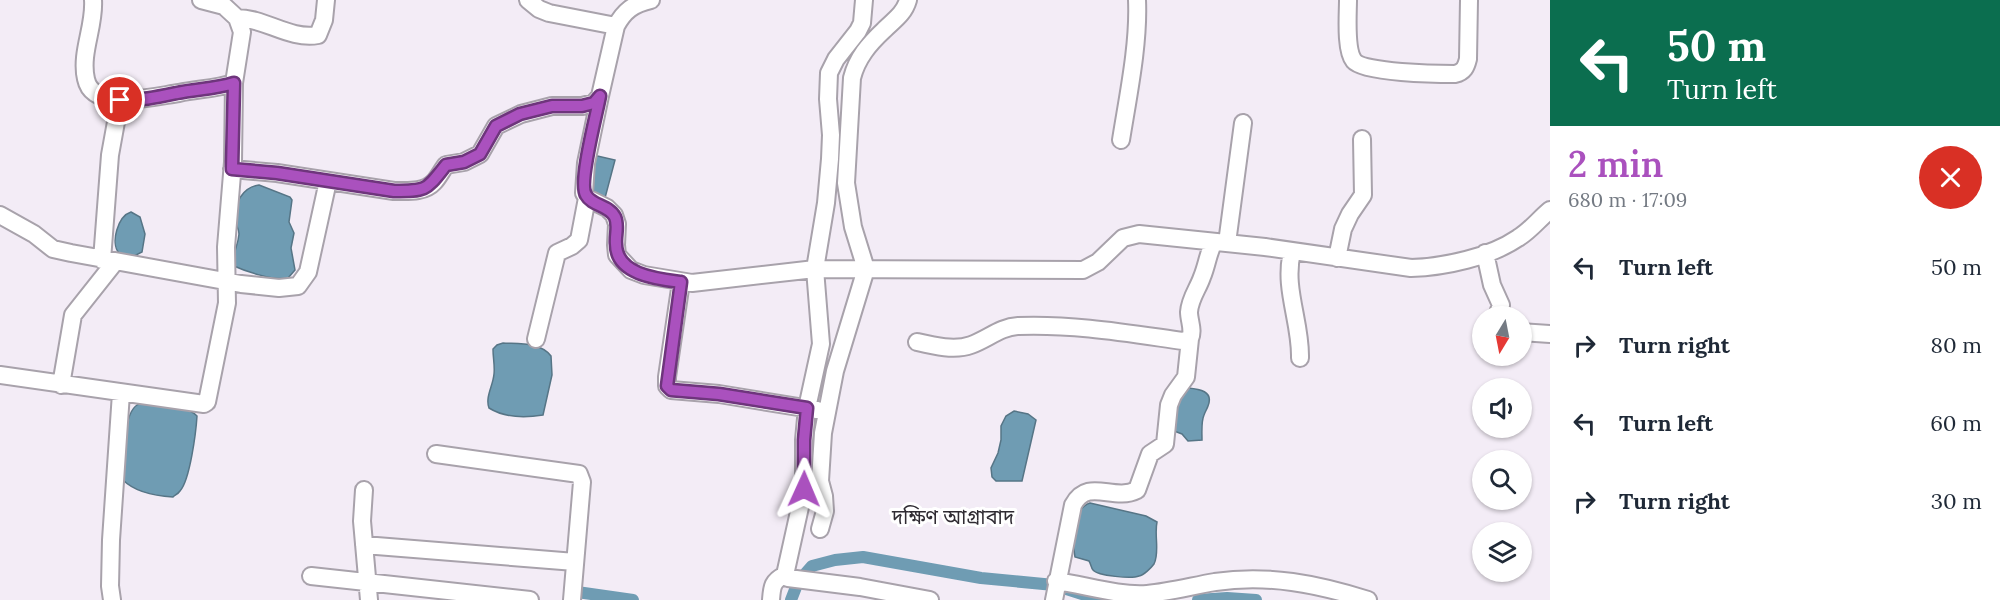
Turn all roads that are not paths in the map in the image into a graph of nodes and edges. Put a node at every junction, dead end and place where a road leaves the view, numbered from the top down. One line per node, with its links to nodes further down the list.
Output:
1 (93, 0): 15 (street)
2 (201, 0): 11 (street)
3 (326, 0): 11 (street)
4 (528, 0): 12 (street)
5 (651, 0): 12 (street)
6 (864, 0): 29 (street)
7 (908, 0): 30 (street)
8 (1137, 0): 18 (street)
9 (1348, 0): 10 (street)
10 (1468, 0)
11 (237, 18): 13 (street)
12 (616, 26): 14 (street)
13 (234, 83): 15 (street); 19 (street)
14 (600, 96): 20 (street); 21 (street)
15 (120, 100): 28 (street)
16 (1243, 123): 24 (street)
17 (1362, 139): 27 (street)
18 (1121, 140)
19 (232, 169): 20 (street); 31 (street)
20 (328, 181): 31 (street)
21 (587, 198): 32 (street); 36 (street)
22 (1550, 210): 26 (street)
23 (0, 216): 28 (street)
24 (1221, 242): 25 (street); 30 (street); 37 (street)
25 (1292, 252): 27 (street); 39 (street)
26 (1485, 253): 27 (street); 33 (street)
27 (1337, 258)
28 (109, 261): 31 (street); 41 (street)
29 (815, 269): 30 (street); 32 (street); 43 (street)
30 (866, 269): 44 (street)
31 (228, 280): 42 (street)
32 (681, 282): 43 (street)
33 (1501, 306)
34 (1532, 333): 35 (street)
35 (1550, 334)
36 (536, 339)
37 (1190, 339): 38 (street); 53 (street)
38 (917, 342)
39 (1300, 358)
40 (0, 375): 41 (street)
41 (61, 385): 42 (street)
42 (121, 393): 54 (street)
43 (807, 408): 44 (street); 51 (street)
44 (826, 411): 47 (street)
45 (436, 454): 49 (street)
46 (364, 490): 48 (street)
47 (820, 529)
48 (364, 545): 49 (street); 52 (street)
49 (575, 562): 57 (street)
50 (311, 576): 52 (street)
51 (787, 576): 58 (street); 59 (street)
52 (368, 582): 55 (street); 56 (street)
53 (1055, 589): 60 (street)
54 (112, 600)
55 (369, 600)
56 (530, 600)
57 (572, 600)
58 (771, 600)
59 (930, 600)
60 (1368, 600)

